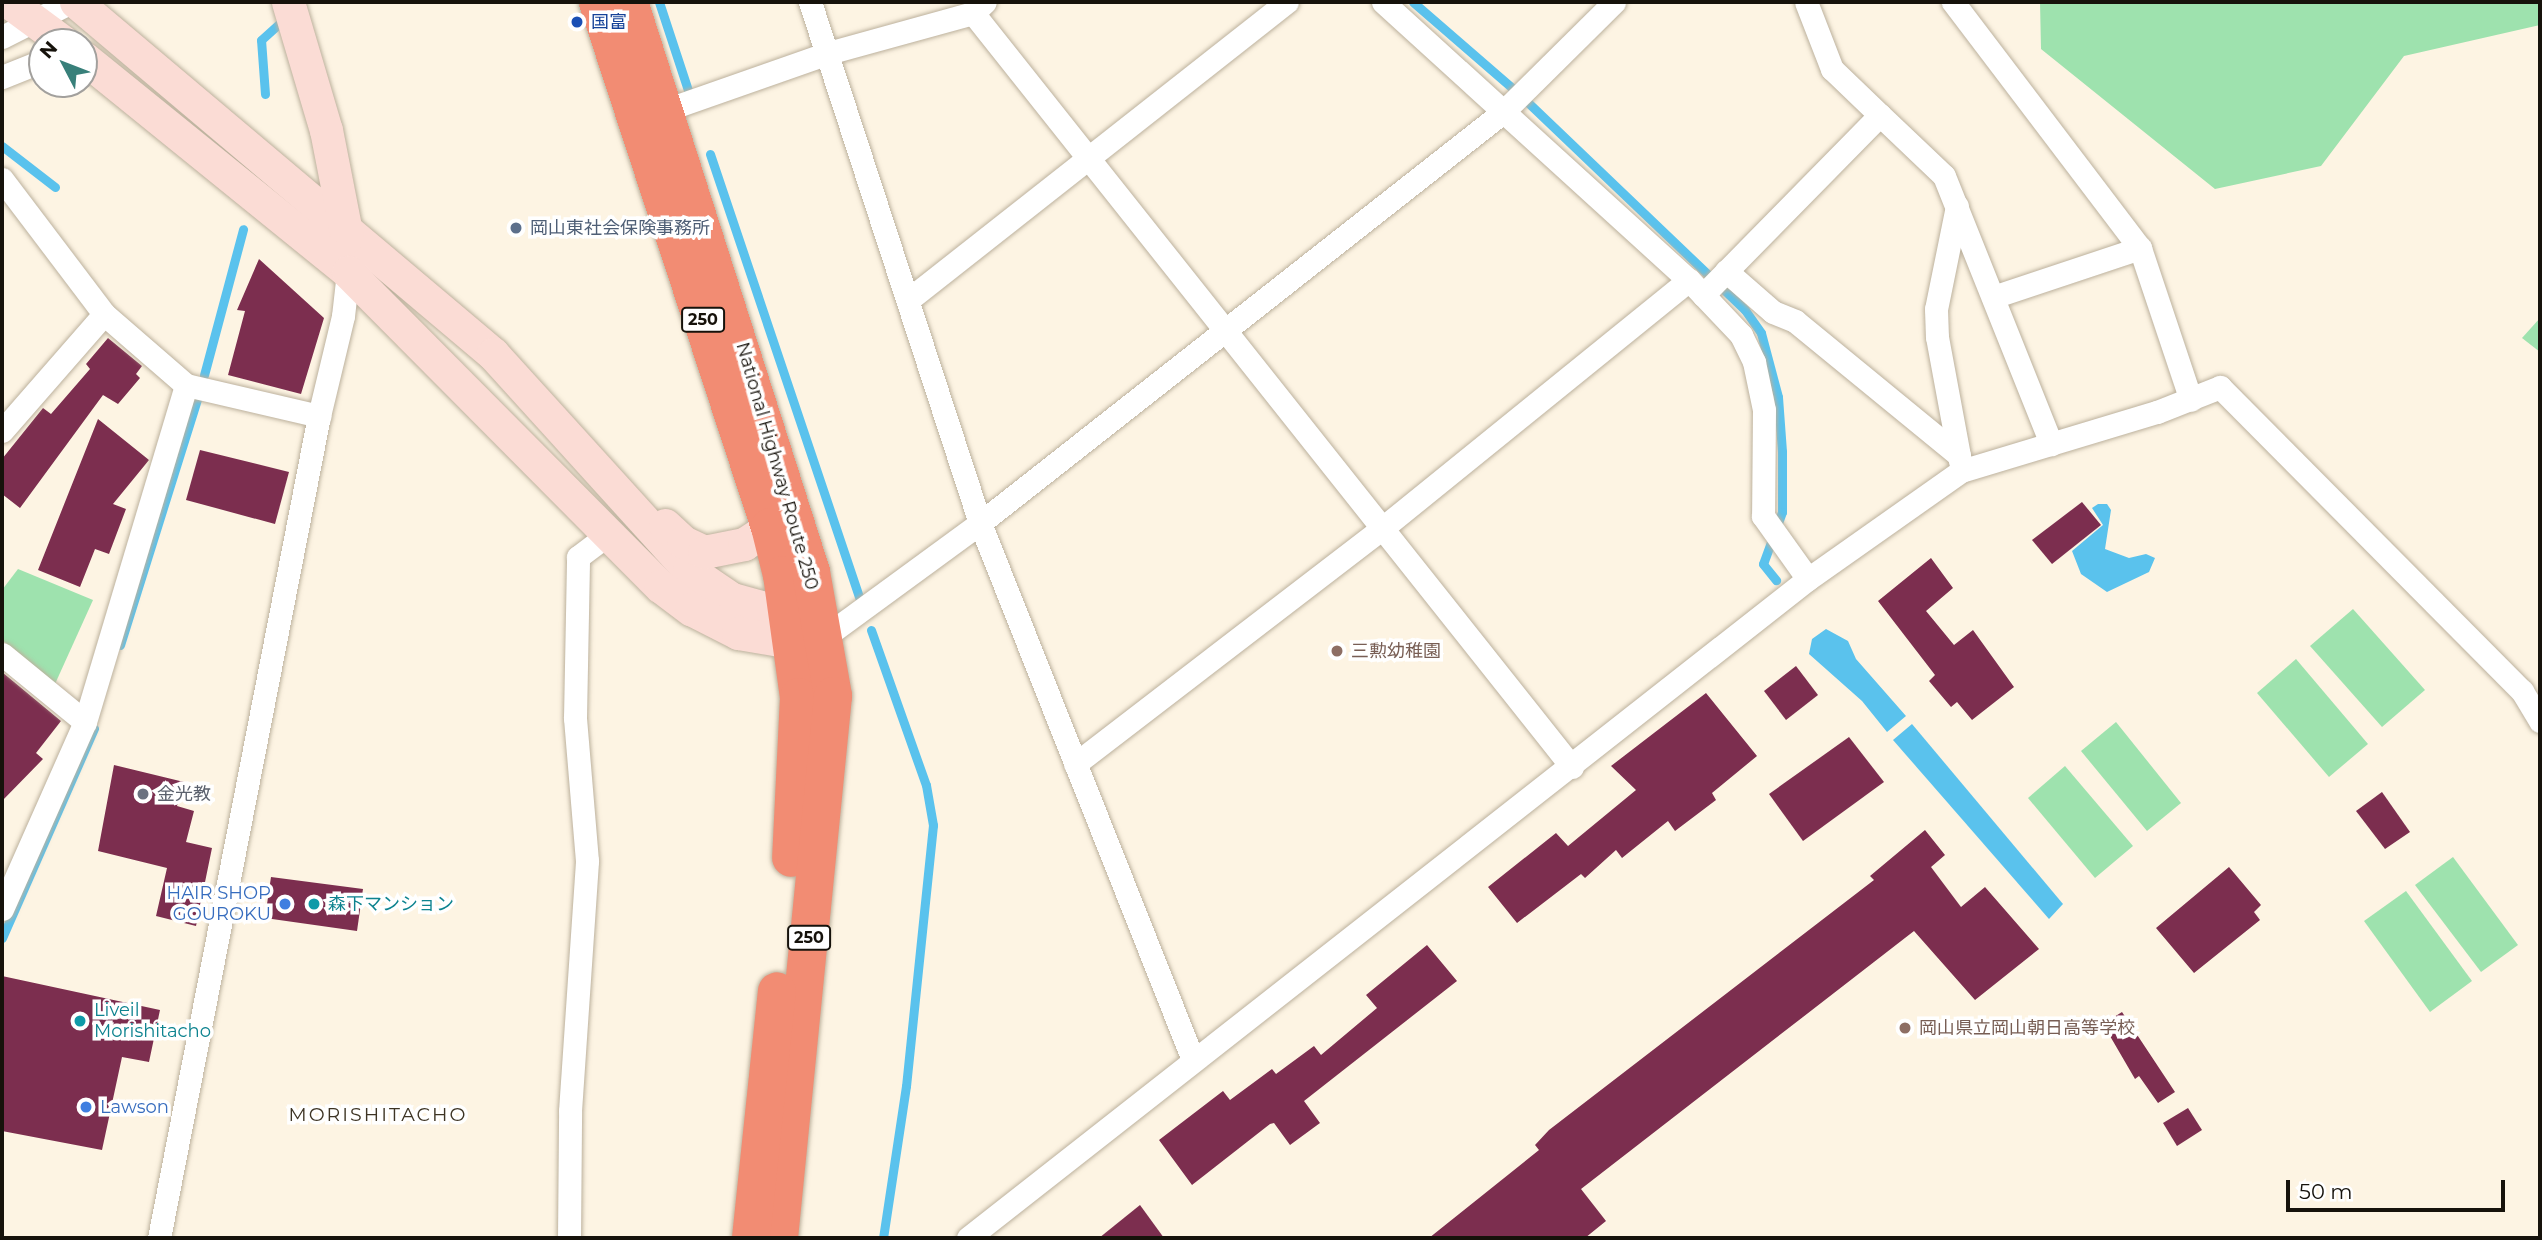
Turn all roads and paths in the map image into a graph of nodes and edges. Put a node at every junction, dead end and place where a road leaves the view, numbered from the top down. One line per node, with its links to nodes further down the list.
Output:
1 (9, 2): 13 (street)
2 (74, 2): 13 (street); 26 (street)
3 (288, 2): 26 (street)
4 (598, 2): 21 (highway, National Highway Route 250 / 250)
5 (629, 2): 21 (highway, National Highway Route 250 / 250)
6 (810, 2): 16 (street)
7 (1287, 2): 23 (street)
8 (1383, 2): 20 (street)
9 (1615, 2): 20 (street)
10 (1806, 2): 22 (street)
11 (1953, 2): 27 (street)
12 (979, 7): 16 (street); 23 (street)
13 (36, 23): 14 (street); 15 (street)
14 (43, 28)
15 (2, 37)
16 (828, 53): 21 (street); 31 (street)
17 (28, 67): 19 (street)
18 (98, 69): 28 (street)
19 (2, 77)
20 (1514, 102): 29 (street); 33 (street)
21 (652, 115): 43 (highway, National Highway Route 250 / 250); 46 (highway, National Highway Route 250 / 250)
22 (1880, 115): 25 (street); 29 (street)
23 (1089, 160): 31 (street); 33 (street)
24 (2, 179): 32 (street)
25 (1957, 206): 30 (street); 39 (street)
26 (347, 228): 28 (street); 40 (street)
27 (2140, 248): 30 (street); 35 (street)
28 (348, 272): 36 (street); 44 (street)
29 (1709, 282): 39 (street); 42 (street); 45 (street)
30 (1993, 297): 38 (street)
31 (908, 300): 41 (street)
32 (104, 314): 34 (street); 37 (street)
33 (1224, 331): 41 (street); 42 (street)
34 (186, 385): 36 (street); 49 (street)
35 (2190, 400): 38 (street); 48 (street)
36 (318, 416): 54 (street)
37 (2, 431)
38 (2052, 444): 39 (street)
39 (1960, 463): 45 (street)
40 (609, 481): 43 (street); 46 (street)
41 (980, 523): 46 (street); 50 (street)
42 (1385, 526): 50 (street); 51 (street)
43 (770, 527): 46 (highway, National Highway Route 250 / 250)
44 (608, 534): 46 (street); 55 (street)
45 (1808, 579): 51 (street)
46 (801, 631): 56 (highway, National Highway Route 250 / 250); 57 (highway, National Highway Route 250 / 250)
47 (2, 654): 49 (street)
48 (2540, 721)
49 (85, 722): 52 (street)
50 (1075, 764): 53 (street)
51 (1572, 767): 53 (street)
52 (3, 904)
53 (1194, 1060): 58 (street)
54 (159, 1238)
55 (569, 1238)
56 (751, 1238)
57 (779, 1238)
58 (968, 1238)

